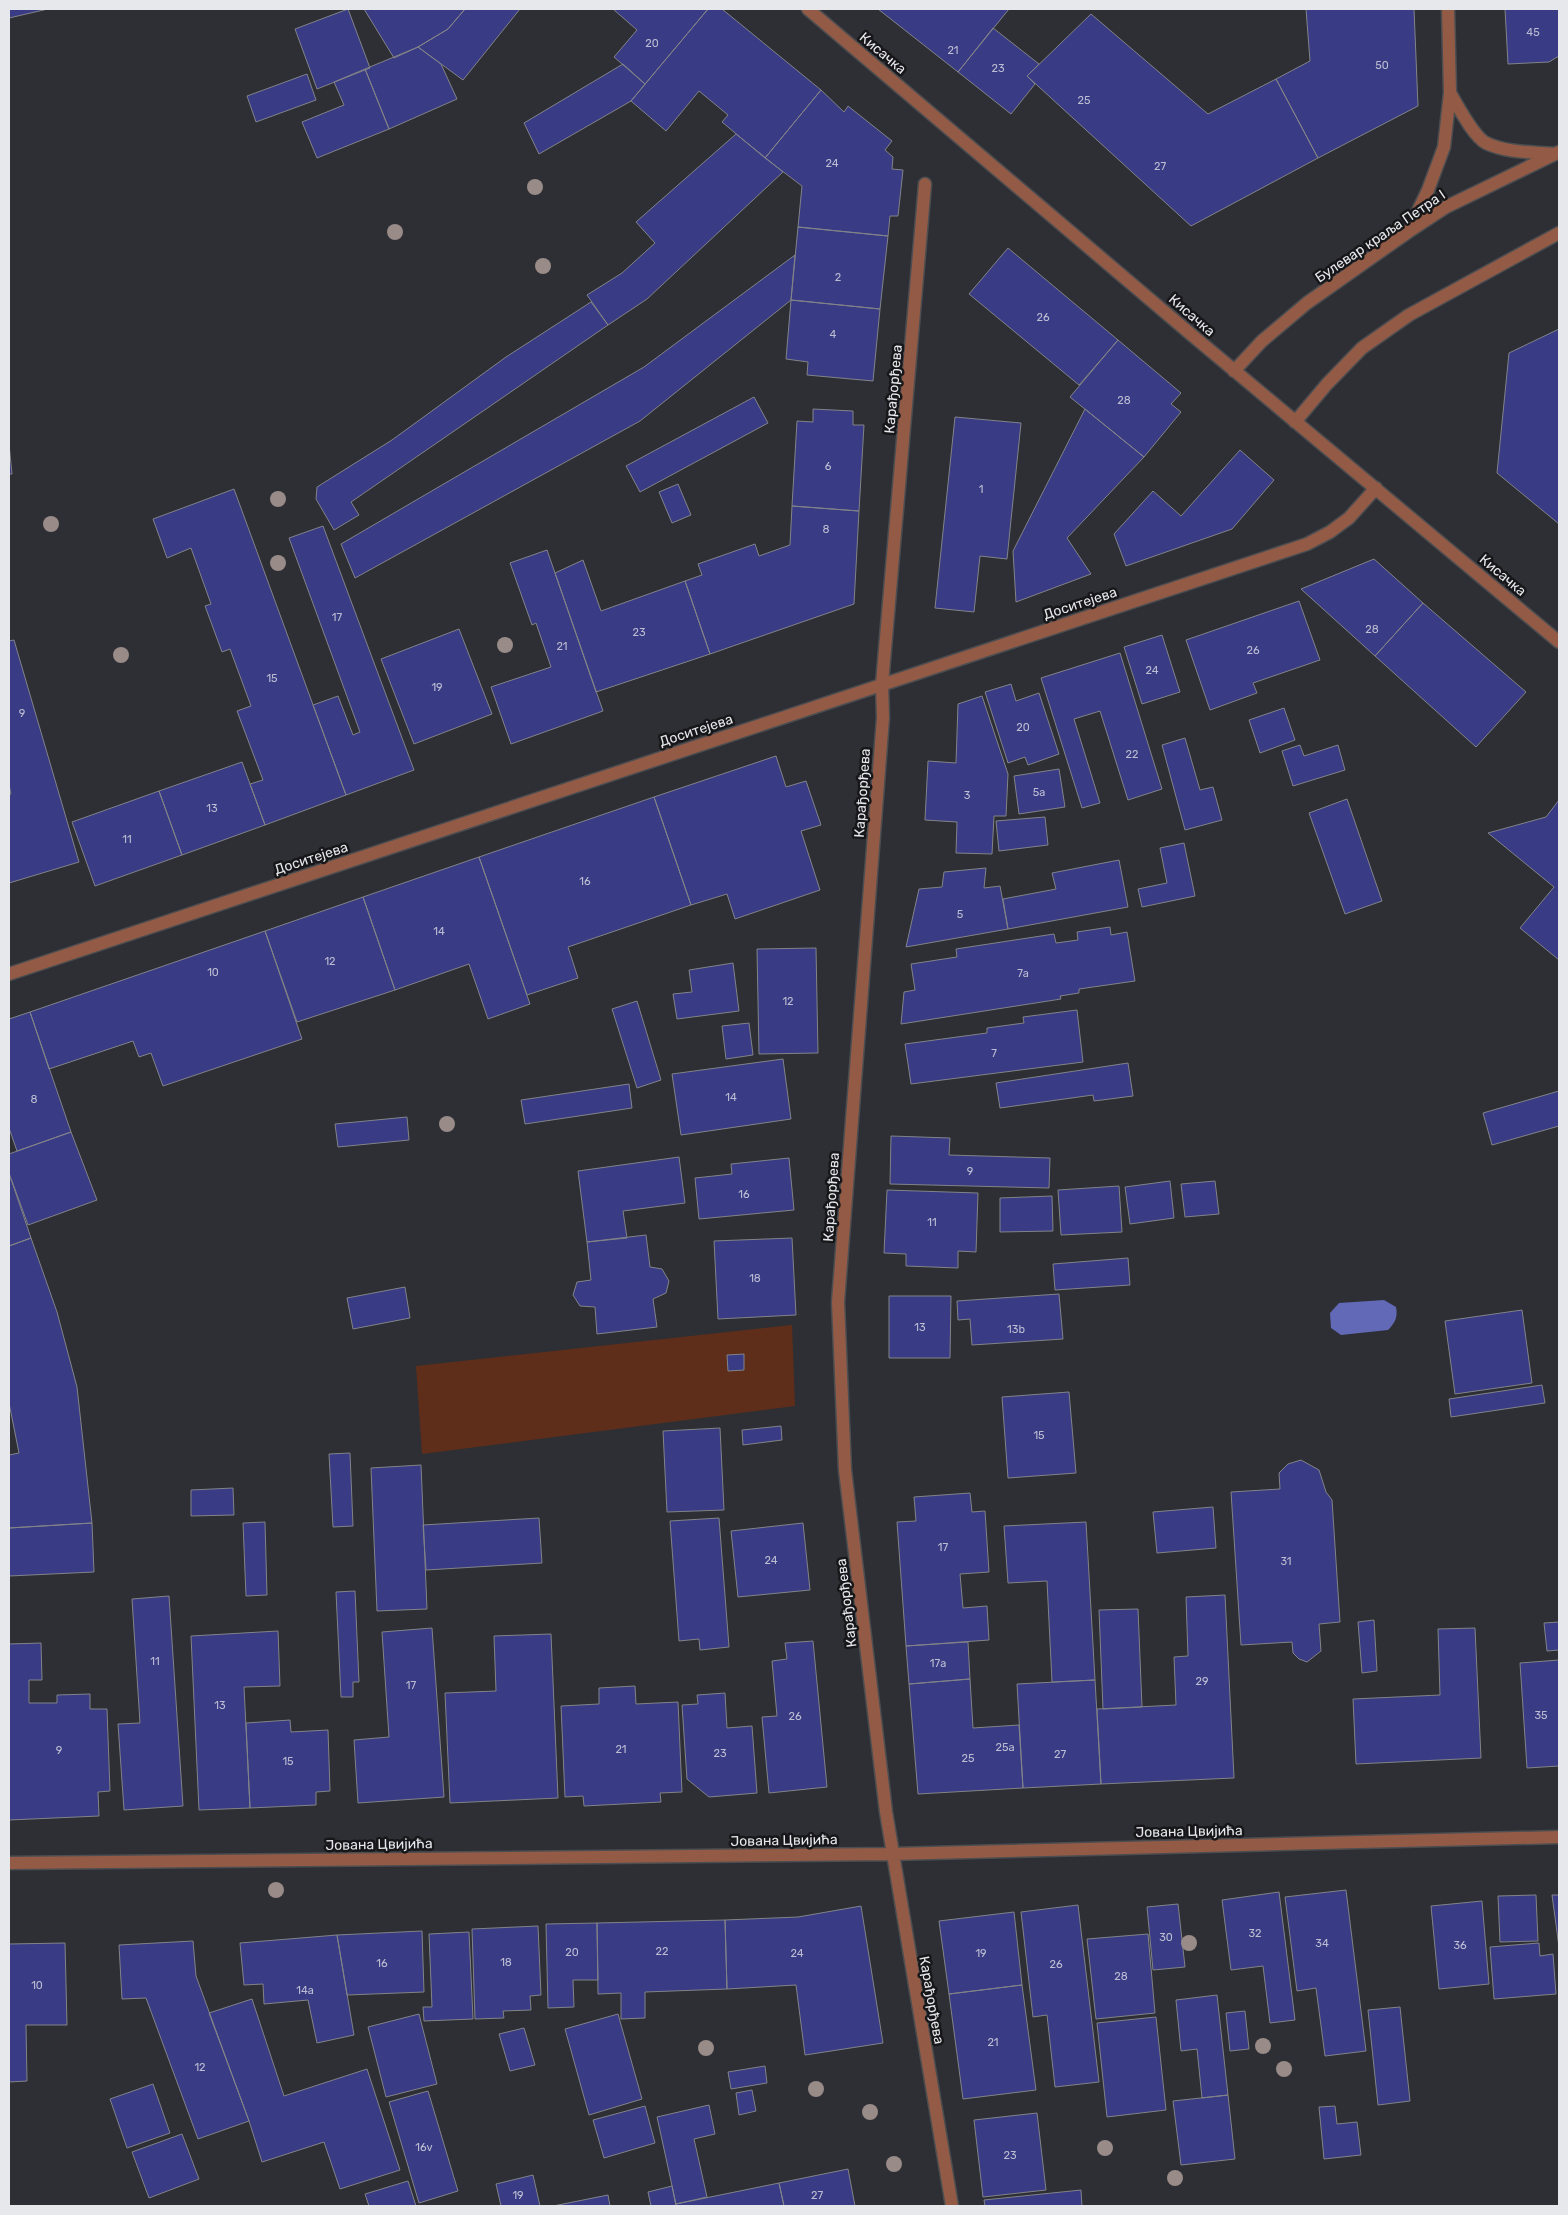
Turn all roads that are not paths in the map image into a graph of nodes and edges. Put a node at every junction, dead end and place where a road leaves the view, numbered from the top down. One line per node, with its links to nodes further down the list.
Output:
1 (808, 9): 8 (street, Кисачка)
2 (1448, 9): 3 (street)
3 (1450, 93): 4 (street); 6 (street)
4 (1557, 153): 6 (street, Булевар краља Петра I)
5 (925, 184): 12 (street, Карађорђева)
6 (1408, 232): 8 (street, Булевар краља Петра I)
7 (1559, 233): 9 (street)
8 (1234, 370): 9 (street, Кисачка)
9 (1295, 422): 10 (street, Кисачка)
10 (1376, 488): 11 (street, Кисачка); 12 (street, Доситејева)
11 (1559, 642)
12 (882, 684): 13 (street, Доситејева); 15 (street, Карађорђева)
13 (9, 974)
14 (1559, 1837): 15 (street, Јована Цвијића)
15 (892, 1854): 16 (street, Јована Цвијића); 17 (street, Карађорђева)
16 (9, 1862)
17 (952, 2206)

